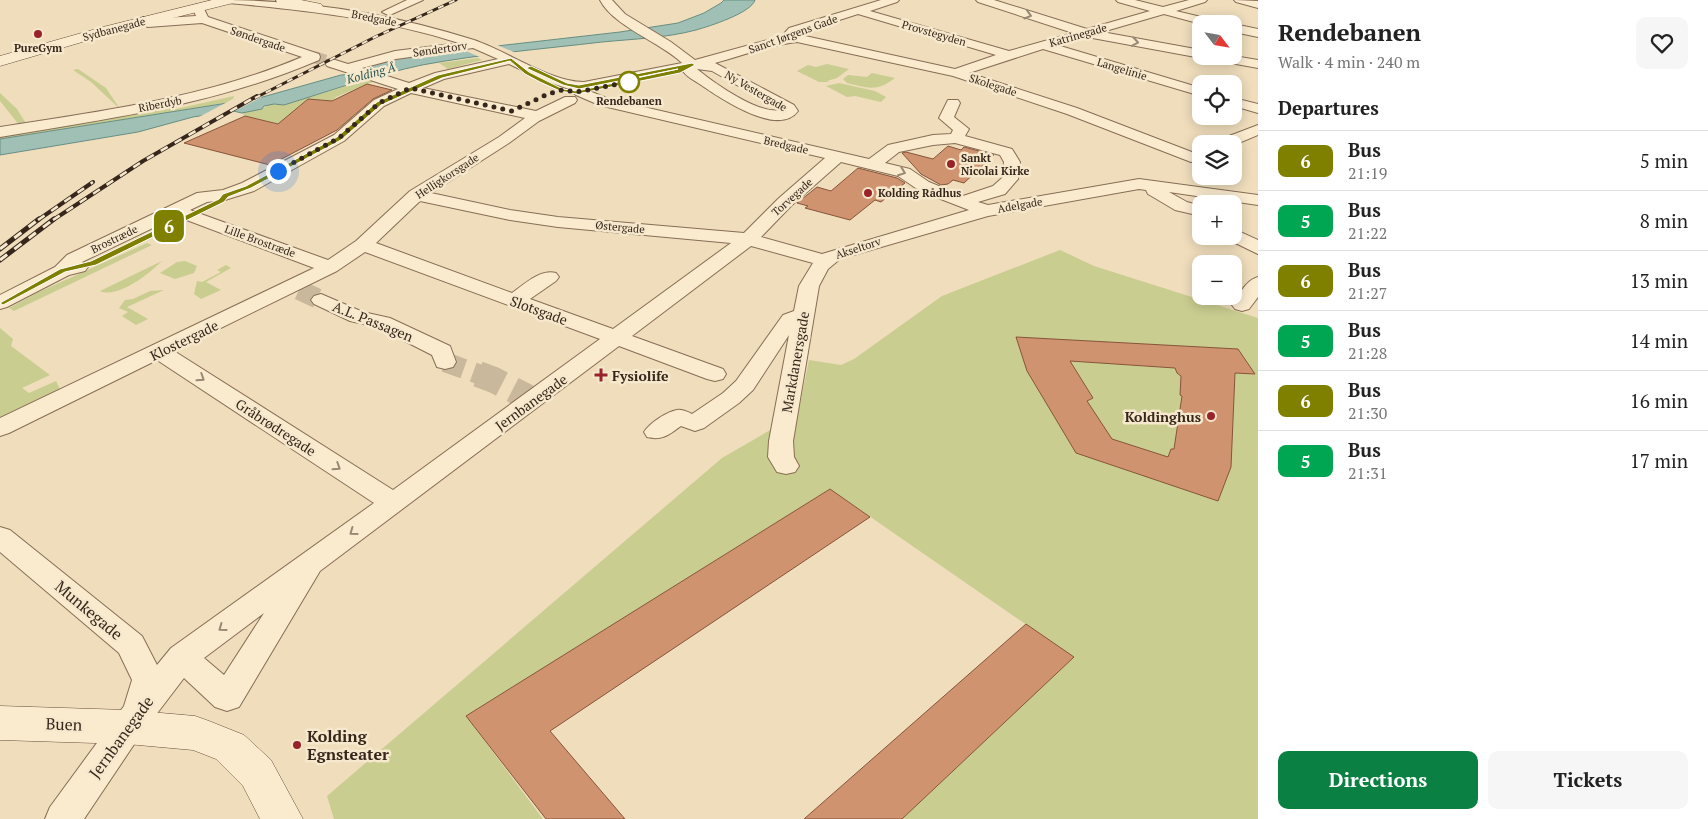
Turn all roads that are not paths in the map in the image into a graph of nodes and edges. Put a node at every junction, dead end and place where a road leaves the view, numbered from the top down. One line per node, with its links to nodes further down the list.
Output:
1 (227, 0): 9 (street, Bredgade); 10 (main road, Sydbanegade)
2 (282, 0): 9 (main road)
3 (416, 0): 14 (street)
4 (606, 0): 16 (street)
5 (894, 0): 11 (street, Sanct Jørgens Gade)
6 (982, 0): 18 (street, one-way to 18)
7 (1122, 0): 12 (street)
8 (1200, 0): 12 (street, Katrinegade)
9 (316, 7): 21 (street, Bredgade)
10 (203, 9): 13 (main road, Sydbanegade); 13 (street, Søndergade); 25 (street, Søndergade)
11 (859, 11): 20 (street, Sanct Jørgens Gade); 24 (street, Provstegyden)
12 (1161, 11): 15 (street); 18 (street, Katrinegade)
13 (153, 12): 26 (main road, Sydbanegade)
14 (388, 12)
15 (1192, 19)
16 (642, 28): 31 (street)
17 (1242, 30): 19 (street)
18 (1087, 33): 22 (street, Katrinegade); 23 (street, one-way to 23)
19 (1258, 33)
20 (788, 38): 31 (street, Sanct Jørgens Gade); 33 (street, Skolegade)
21 (477, 45): 27 (street, Bredgade); 32 (street, Søndertorv)
22 (1043, 45): 24 (street, Katrinegade); 35 (street, Langelinie)
23 (1192, 52)
24 (1009, 54): 33 (street, Katrinegade)
25 (314, 57): 42 (street, Riberdyb)
26 (1, 58)
27 (509, 59): 34 (street, Brostræde); 36 (street, Bredgade)
28 (1242, 61): 30 (street)
29 (332, 63): 32 (street)
30 (1258, 64)
31 (692, 65): 31 (street, Ny Vestergade); 36 (street)
32 (353, 70): 34 (street)
33 (956, 72): 46 (street, Skolegade)
34 (410, 88): 39 (street); 51 (street, Brostræde)
35 (1192, 89)
36 (572, 90): 39 (street); 45 (street, Bredgade)
37 (952, 103): 44 (street)
38 (1242, 104): 40 (street)
39 (536, 108): 52 (street, Helligkorsgade)
40 (1258, 109)
41 (1258, 130): 43 (street)
42 (0, 132)
43 (1242, 136)
44 (956, 138): 49 (street); 56 (street)
45 (786, 144): 47 (street, Bredgade); 49 (street)
46 (1192, 153)
47 (838, 156): 49 (street, Bredgade); 61 (street, Torvegade)
48 (1192, 156): 50 (street)
49 (870, 157): 56 (street, Bredgade, one-way to 56)
50 (1161, 174): 53 (street); 57 (street); 58 (street, Adelgade)
51 (225, 195): 59 (street, Brostræde); 67 (street, Brostræde)
52 (416, 195): 61 (street, Østergade); 63 (street, Helligkorsgade)
53 (1212, 195)
54 (1242, 200): 55 (street)
55 (1255, 200)
56 (963, 201): 58 (street, Bredgade)
57 (1192, 209)
58 (986, 211): 60 (street, Adelgade)
59 (190, 215): 66 (street, Lille Brostræde); 67 (street, Brostræde)
60 (892, 238): 65 (street, Akseltorv)
61 (748, 239): 65 (street, Østergade); 75 (street, Jernbanegade)
62 (1242, 239): 64 (street)
63 (363, 245): 66 (street, Klostergade); 71 (street, Slotsgade)
64 (1258, 248)
65 (824, 260): 74 (street, Markdanersgade)
66 (330, 267): 76 (street, Klostergade)
67 (62, 271): 72 (street, Brostræde)
68 (549, 277): 71 (street)
69 (1258, 283): 73 (street)
70 (321, 300): 77 (street, A.L. Passagen)
71 (514, 300): 75 (street, Slotsgade)
72 (0, 303)
73 (1242, 305)
74 (804, 315): 81 (street); 82 (street, Markdanersgade)
75 (616, 338): 78 (street, Slotsgade); 83 (street, Jernbanegade)
76 (160, 352): 79 (street, Klostergade); 83 (street, Gråbrødregade, one-way to 83)
77 (445, 362)
78 (715, 374)
79 (48, 405): 80 (street, Klostergade)
80 (0, 428)
81 (656, 432)
82 (786, 466)
83 (393, 503): 85 (street, Jernbanegade, one-way to 85)
84 (0, 537): 88 (street, Munkegade)
85 (312, 562): 86 (street, Jernbanegade, one-way to 86); 86 (street, Jernbanegade)
86 (182, 657): 88 (street, Jernbanegade)
87 (0, 723): 88 (main road, Buen)
88 (127, 726): 89 (street, Jernbanegade); 90 (main road, Buen)
89 (63, 819)
90 (282, 819)

